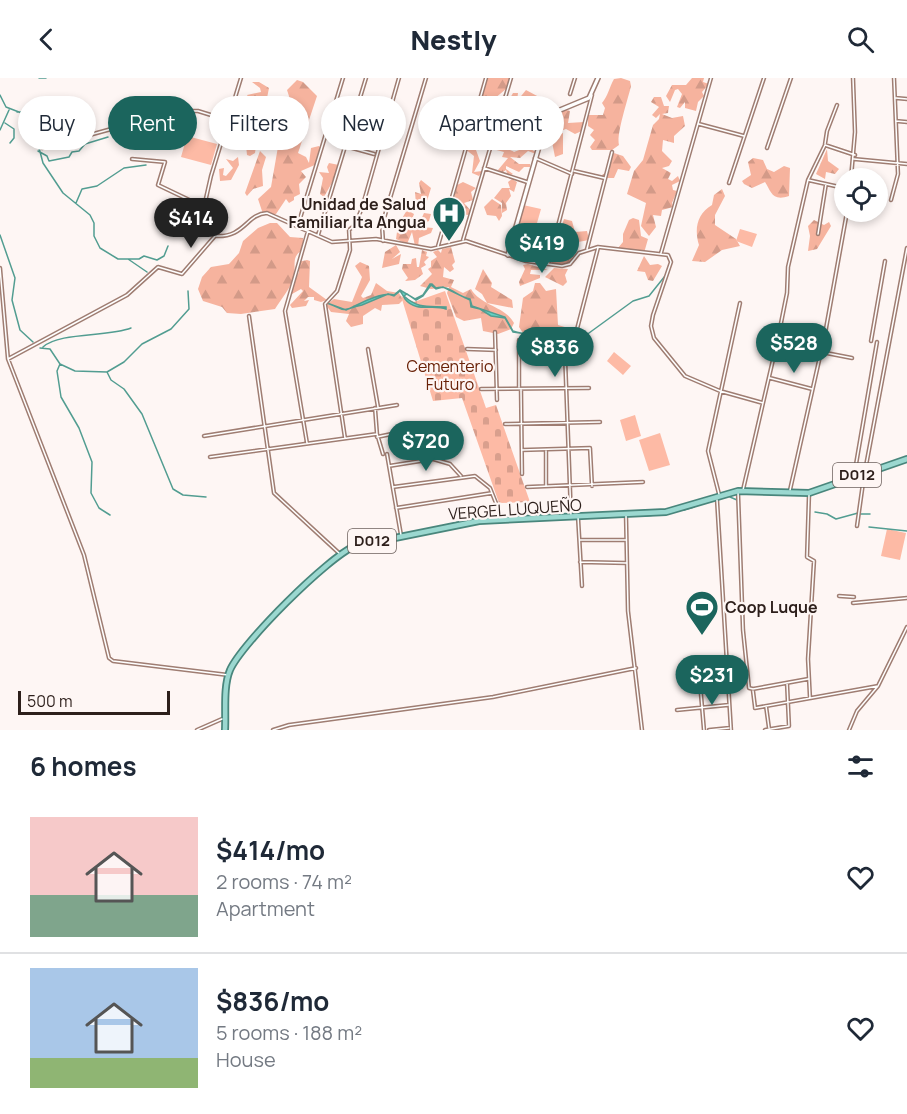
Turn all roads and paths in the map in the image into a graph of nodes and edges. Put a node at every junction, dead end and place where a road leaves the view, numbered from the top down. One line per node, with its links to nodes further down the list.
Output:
1 (241, 78): 17 (street)
2 (343, 78): 53 (street)
3 (366, 78): 18 (street)
4 (399, 78): 34 (street)
5 (426, 78): 58 (street)
6 (486, 78): 61 (street)
7 (511, 78): 41 (street)
8 (574, 78): 15 (street)
9 (598, 78): 16 (street)
10 (711, 78): 25 (street)
11 (764, 78): 27 (street)
12 (791, 78): 29 (street)
13 (853, 78): 35 (street)
14 (894, 78): 19 (street)
15 (570, 94)
16 (592, 95): 36 (street); 43 (street)
17 (236, 96)
18 (360, 96)
19 (895, 98): 20 (street); 23 (street)
20 (907, 99)
21 (837, 105): 28 (street)
22 (209, 116): 26 (street)
23 (896, 121): 24 (street); 39 (street)
24 (907, 122)
25 (698, 124): 27 (street); 65 (street)
26 (96, 134)
27 (745, 136): 47 (street)
28 (825, 145): 35 (street); 45 (street)
29 (767, 148)
30 (219, 150): 51 (street)
31 (344, 150): 57 (street)
32 (360, 150): 34 (street)
33 (612, 152): 44 (street)
34 (375, 154): 60 (street)
35 (855, 155): 38 (street)
36 (534, 158): 43 (street); 46 (street)
37 (132, 159): 51 (street)
38 (854, 159): 39 (street); 42 (street)
39 (898, 164): 40 (street); 50 (street)
40 (907, 164)
41 (483, 168): 46 (street); 59 (street)
42 (853, 168)
43 (572, 172): 44 (street); 68 (street)
44 (605, 178): 64 (street)
45 (808, 180): 48 (street); 74 (street)
46 (527, 182): 66 (street)
47 (729, 183)
48 (826, 184): 49 (street); 55 (street)
49 (834, 186)
50 (891, 200)
51 (204, 207): 56 (street)
52 (845, 222): 80 (street)
53 (298, 225): 54 (street); 56 (street)
54 (308, 231): 57 (street); 96 (street)
55 (818, 234)
56 (215, 236): 82 (street)
57 (318, 236): 60 (street)
58 (383, 241): 60 (street); 61 (street)
59 (463, 241): 61 (street); 66 (street)
60 (350, 242): 95 (street)
61 (438, 247)
62 (598, 247): 64 (street); 65 (street); 84 (street)
63 (907, 248): 116 (street)
64 (587, 250): 68 (street)
65 (661, 254): 90 (street)
66 (508, 255): 68 (street)
67 (885, 261): 75 (street)
68 (548, 264)
69 (0, 268): 82 (street)
70 (740, 303): 90 (street)
71 (249, 316): 101 (street)
72 (495, 332): 79 (street)
73 (519, 340): 88 (street)
74 (778, 340): 80 (street); 83 (street)
75 (871, 341)
76 (877, 342): 119 (street)
77 (368, 349): 94 (street)
78 (467, 349): 79 (street)
79 (496, 350): 87 (street)
80 (821, 352): 81 (street); 89 (street)
81 (852, 358)
82 (8, 359): 150 (street)
83 (769, 378): 89 (street); 92 (street)
84 (566, 388): 85 (street); 88 (street); 98 (street)
85 (590, 388)
86 (481, 389): 87 (street)
87 (497, 389): 88 (street); 91 (street)
88 (520, 389): 97 (street)
89 (813, 390): 128 (street)
90 (720, 391): 92 (street); 130 (street)
91 (497, 400)
92 (763, 404): 126 (street)
93 (397, 405): 94 (street)
94 (377, 408): 95 (street); 103 (street)
95 (341, 414): 96 (street); 105 (street)
96 (303, 420): 101 (street); 106 (street)
97 (521, 423): 98 (street); 100 (street); 109 (street)
98 (567, 423): 99 (street); 108 (street)
99 (600, 423)
100 (505, 424)
101 (265, 426): 104 (street); 107 (street)
102 (406, 431): 103 (street)
103 (377, 435): 105 (street); 111 (street)
104 (204, 436)
105 (345, 438): 106 (street)
106 (307, 443): 107 (street)
107 (269, 449): 113 (street); 140 (street)
108 (568, 449): 110 (street); 121 (street); 122 (street)
109 (522, 450): 110 (street); 117 (street)
110 (546, 450): 125 (street)
111 (383, 454)
112 (387, 454): 115 (street)
113 (210, 458)
114 (907, 459): 116 (main road, VERGEL LUQUEÑO / D012)
115 (389, 466): 118 (street); 123 (street)
116 (864, 472): 119 (main road, VERGEL LUQUEÑO / D012); 136 (street)
117 (522, 474)
118 (462, 476): 123 (street); 127 (street)
119 (854, 476): 129 (main road, VERGEL LUQUEÑO / D012)
120 (643, 482): 122 (street)
121 (570, 486): 122 (street); 125 (street); 132 (street)
122 (592, 486)
123 (393, 487): 131 (street)
124 (527, 487): 125 (street)
125 (546, 487)
126 (740, 491): 128 (main road, VERGEL LUQUEÑO / D012); 130 (main road, VERGEL LUQUEÑO / D012); 155 (street)
127 (493, 493): 131 (street); 135 (street)
128 (789, 493): 129 (main road, VERGEL LUQUEÑO / D012)
129 (809, 493): 151 (street)
130 (718, 496): 134 (main road, VERGEL LUQUEÑO / D012); 158 (street)
131 (396, 508): 137 (street)
132 (571, 516): 133 (main road, VERGEL LUQUEÑO / D012); 135 (main road, VERGEL LUQUEÑO / D012)
133 (578, 516): 134 (main road, VERGEL LUQUEÑO / D012); 138 (street)
134 (626, 516): 139 (street)
135 (502, 519): 137 (main road, VERGEL LUQUEÑO / D012)
136 (857, 526)
137 (401, 536): 140 (main road, VERGEL LUQUEÑO / D012)
138 (579, 540): 139 (street); 141 (street)
139 (627, 540): 142 (street)
140 (340, 554): 150 (main road, VERGEL LUQUEÑO / D012)
141 (580, 562): 142 (street); 143 (street)
142 (627, 563): 149 (street)
143 (582, 586)
144 (839, 596): 145 (street)
145 (854, 597)
146 (907, 598): 147 (street)
147 (853, 603)
148 (907, 627): 154 (street)
149 (636, 668): 168 (street); 169 (street)
150 (228, 675): 162 (main road)
151 (808, 679): 153 (street); 156 (street)
152 (700, 682): 160 (street)
153 (787, 682): 155 (street); 157 (street)
154 (878, 686): 156 (street); 173 (street)
155 (753, 689): 159 (street)
156 (810, 698): 157 (street)
157 (788, 702): 159 (street); 165 (street)
158 (729, 704): 160 (street); 163 (street)
159 (766, 706): 164 (street)
160 (702, 707): 161 (street); 170 (street)
161 (677, 710)
162 (226, 718): 166 (street); 167 (main road)
163 (731, 729): 171 (street)
164 (769, 729): 165 (street); 172 (street)
165 (780, 729)
166 (197, 730)
167 (225, 730)
168 (273, 730)
169 (642, 730)
170 (704, 730)
171 (709, 730)
172 (765, 730)
173 (849, 730)

